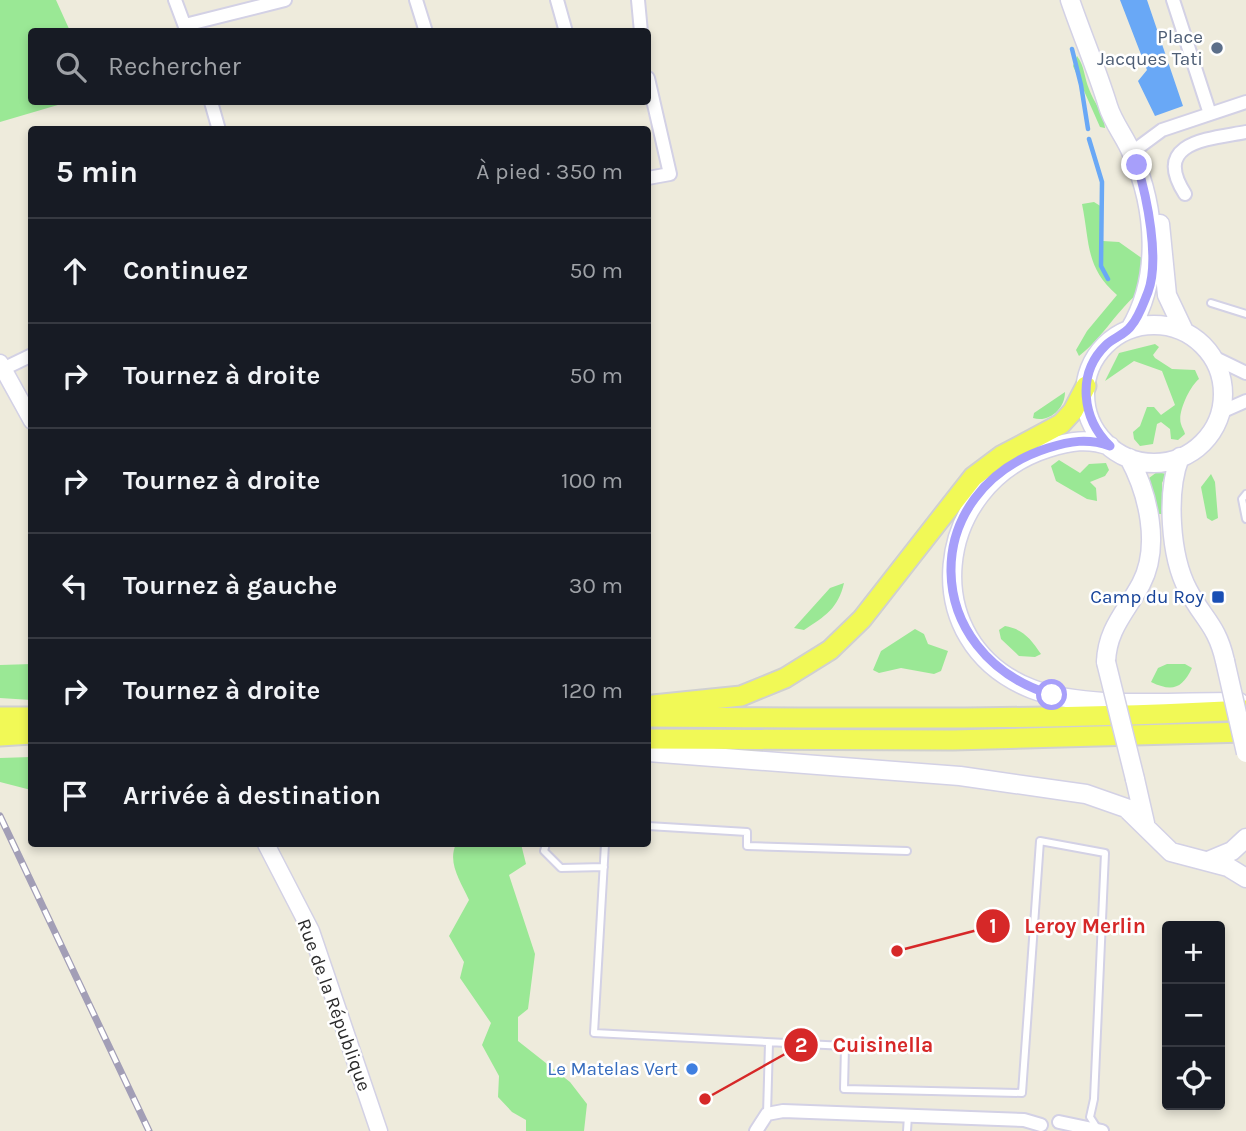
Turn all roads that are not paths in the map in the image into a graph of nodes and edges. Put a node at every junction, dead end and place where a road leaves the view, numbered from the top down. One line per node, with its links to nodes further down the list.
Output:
1 (175, 0): 8 (street)
2 (285, 0): 8 (street)
3 (416, 0): 9 (street)
4 (557, 0): 10 (street)
5 (638, 0): 11 (street)
6 (1070, 0): 13 (main road)
7 (1173, 0): 16 (street)
8 (186, 28)
9 (425, 28)
10 (565, 28)
11 (641, 28)
12 (651, 91): 20 (street)
13 (1106, 95): 19 (main road); 24 (main road)
14 (1246, 102): 16 (street)
15 (212, 105): 17 (street)
16 (1210, 114): 19 (street)
17 (218, 126)
18 (1246, 132): 21 (street)
19 (1139, 147): 25 (main road)
20 (651, 177)
21 (1185, 194)
22 (1211, 303): 23 (lane)
23 (1246, 314)
24 (1130, 330): 25 (main road); 30 (main road)
25 (1184, 331): 27 (main road)
26 (28, 357): 28 (street)
27 (1213, 357): 29 (street); 32 (main road)
28 (2, 370): 33 (street)
29 (1246, 373)
30 (1086, 386): 34 (main road); 40 (main road)
31 (1246, 401): 32 (street)
32 (1221, 412): 35 (main road)
33 (28, 414)
34 (1110, 446): 36 (main road); 39 (main road)
35 (1180, 457): 36 (main road); 50 (main road, bridge)
36 (1129, 458): 51 (main road, bridge)
37 (1246, 494): 38 (lane)
38 (1246, 519)
39 (1246, 702)
40 (651, 706)
41 (1246, 710): 44 (main road)
42 (0, 717): 43 (main road)
43 (28, 717)
44 (651, 717)
45 (1246, 732): 48 (main road)
46 (28, 734): 47 (main road)
47 (0, 736)
48 (651, 739)
49 (651, 752): 51 (main road)
50 (1246, 753)
51 (1146, 826): 58 (main road)
52 (651, 827): 57 (lane)
53 (1246, 838): 58 (main road)
54 (268, 847): 67 (street, Rue de la République)
55 (545, 847): 59 (lane)
56 (605, 847): 59 (lane)
57 (907, 851)
58 (1208, 861): 60 (main road)
59 (604, 867): 61 (lane)
60 (1246, 878)
61 (769, 1043): 62 (lane); 66 (lane)
62 (768, 1114): 63 (street); 68 (street)
63 (908, 1116): 65 (street); 69 (lane)
64 (1061, 1127): 65 (street); 66 (street)
65 (1040, 1128)
66 (1100, 1130)
67 (379, 1131)
68 (757, 1131)
69 (907, 1131)

